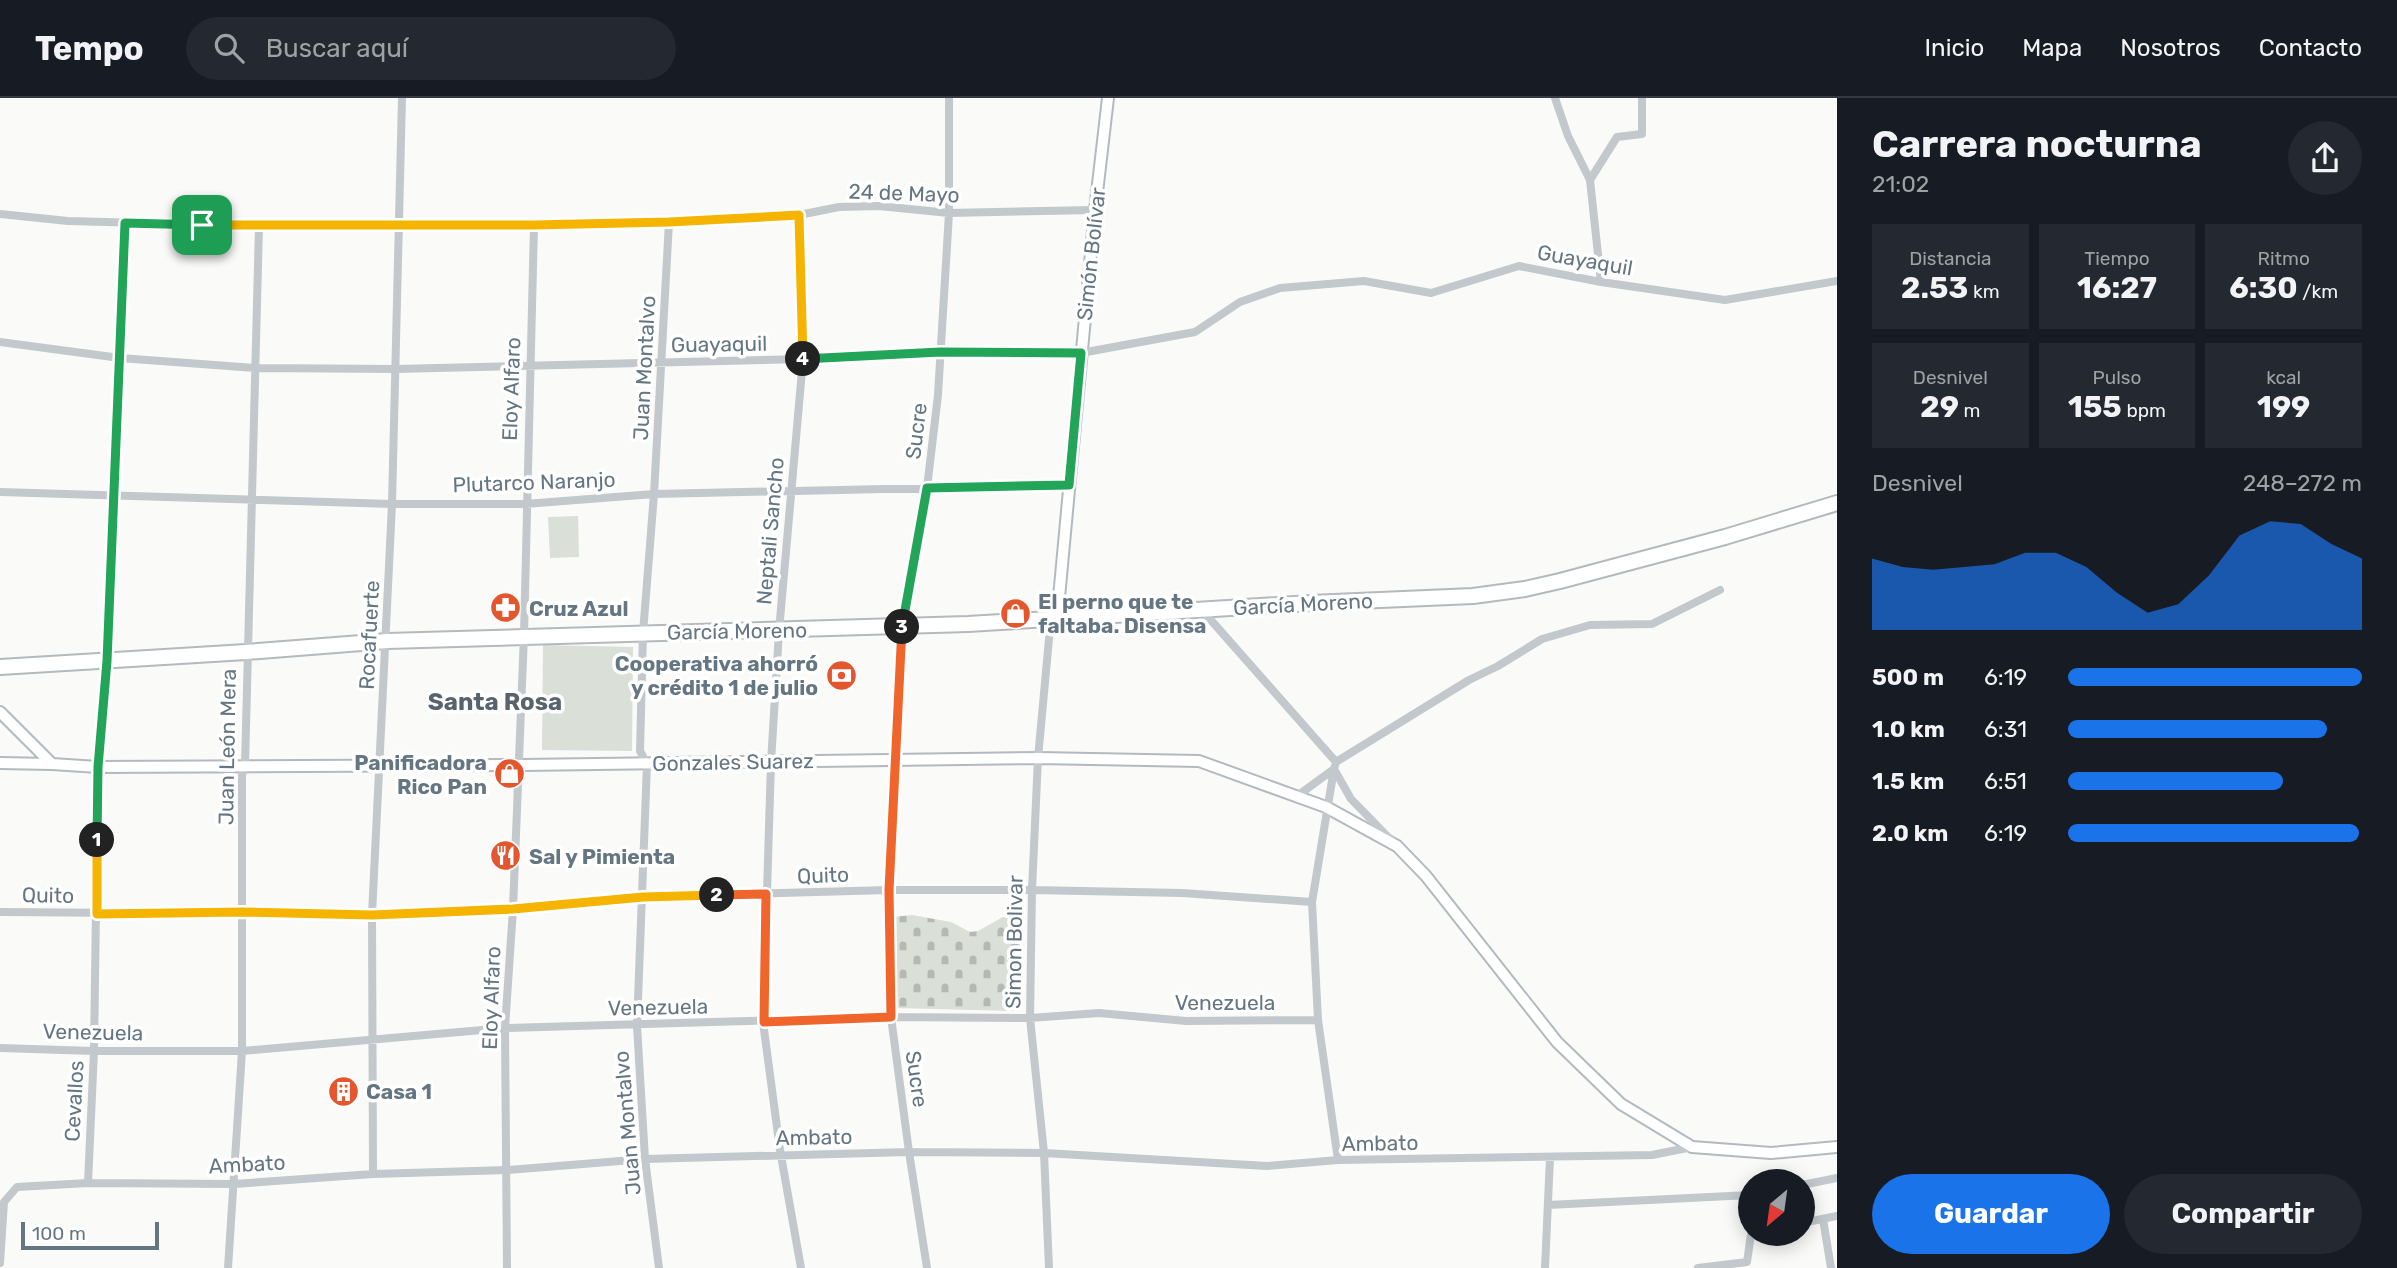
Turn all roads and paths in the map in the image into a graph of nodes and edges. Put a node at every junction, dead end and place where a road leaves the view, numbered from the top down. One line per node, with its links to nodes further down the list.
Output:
1 (402, 98): 13 (street, Rocafuerte)
2 (949, 98): 8 (street, Sucre)
3 (1108, 98): 7 (street, Simón Bolívar)
4 (1555, 98): 6 (street)
5 (1642, 98): 6 (street)
6 (1590, 180): 17 (street)
7 (1095, 210): 8 (street, 24 de Mayo); 20 (street, Simón Bolívar)
8 (949, 213): 10 (street, 24 de Mayo); 19 (street, Sucre)
9 (0, 214): 12 (street, 24 de Mayo)
10 (799, 215): 11 (street, 24 de Mayo); 22 (street, Neptali Sancho)
11 (669, 222): 14 (street, 24 de Mayo); 23 (street, Juan Montalvo)
12 (125, 223): 15 (street, 24 de Mayo); 21 (street, Cevallos)
13 (398, 224): 14 (street, 24 de Mayo); 15 (street, 24 de Mayo); 26 (street, Rocafuerte)
14 (534, 225): 24 (street, Eloy Alfaro)
15 (259, 226): 25 (street, Juan León Mera)
16 (1837, 281): 17 (street, Guayaquil)
17 (1601, 282): 20 (street, Guayaquil)
18 (0, 342): 21 (street, Guayaquil)
19 (940, 352): 20 (street, Guayaquil); 22 (street, Guayaquil); 28 (street, Sucre)
20 (1081, 353): 27 (street, Simón Bolívar)
21 (120, 358): 25 (street, Guayaquil); 32 (street, Cevallos)
22 (803, 359): 23 (street, Guayaquil); 29 (street, Neptali Sancho)
23 (662, 363): 24 (street, Guayaquil); 31 (street, Juan Montalvo)
24 (530, 366): 26 (street, Guayaquil); 36 (street, Eloy Alfaro)
25 (256, 368): 26 (street, Guayaquil); 33 (street, Juan León Mera)
26 (396, 369): 35 (street, Rocafuerte)
27 (1069, 485): 28 (street, Plutarco Naranjo); 39 (street, Simón Bolívar)
28 (927, 488): 29 (street, Plutarco Naranjo); 40 (street, Sucre)
29 (790, 491): 31 (street, Plutarco Naranjo); 41 (street, Neptali Sancho)
30 (0, 492): 32 (street, Plutarco Naranjo)
31 (654, 494): 36 (street, Plutarco Naranjo); 42 (street, Juan Montalvo)
32 (113, 496): 33 (street, Plutarco Naranjo); 46 (street, Cevallos)
33 (251, 500): 35 (street, Plutarco Naranjo); 45 (street, Juan León Mera)
34 (1837, 503): 38 (highway, García Moreno)
35 (392, 504): 36 (street, Plutarco Naranjo); 44 (street, Rocafuerte)
36 (526, 504): 43 (street, Eloy Alfaro)
37 (1720, 590): 58 (street)
38 (1202, 610): 39 (highway, García Moreno); 58 (street)
39 (1057, 619): 40 (highway, García Moreno); 49 (street, Simon Bolivar)
40 (902, 626): 41 (highway, García Moreno); 50 (street, Sucre)
41 (779, 631): 42 (highway, García Moreno); 51 (street, Neptali Sancho)
42 (643, 633): 43 (highway, García Moreno); 54 (street, Juan Montalvo)
43 (524, 635): 44 (highway, García Moreno); 55 (street, Eloy Alfaro)
44 (387, 641): 45 (highway, García Moreno); 57 (street, Rocafuerte)
45 (246, 652): 46 (highway, García Moreno); 56 (street, Juan León Mera)
46 (107, 661): 47 (highway, García Moreno); 59 (street, Cevallos)
47 (0, 667)
48 (0, 712): 53 (street)
49 (1038, 758): 50 (street, Gonzales Suarez); 60 (street, Gonzales Suarez); 64 (street, Simon Bolivar)
50 (895, 760): 51 (street, Gonzales Suarez); 63 (street, Sucre)
51 (771, 762): 54 (street, Gonzales Suarez); 65 (street, Neptali Sancho)
52 (0, 763): 53 (street, Gonzales Suarez)
53 (52, 764): 59 (street, Gonzales Suarez)
54 (647, 764): 55 (street, Gonzales Suarez); 66 (street, Juan Montalvo)
55 (517, 765): 57 (street, Gonzales Suarez); 68 (street, Eloy Alfaro)
56 (245, 766): 57 (street, Gonzales Suarez); 59 (street, Gonzales Suarez); 70 (street, Juan León Mera)
57 (380, 766): 72 (street, Rocafuerte)
58 (1335, 766): 60 (street); 61 (street); 62 (street)
59 (98, 767): 71 (street, Cevallos)
60 (1297, 796): 61 (street, Gonzales Suarez)
61 (1326, 807): 62 (street, Gonzales Suarez); 67 (street)
62 (1397, 846): 83 (street, Gonzales Suarez)
63 (889, 890): 64 (street, Quito); 65 (street, Quito); 73 (street, Sucre)
64 (1032, 890): 67 (street, Quito); 74 (street, Simon Bolivar)
65 (766, 894): 66 (street, Quito); 76 (street, Neptali Sancho)
66 (643, 897): 68 (street, Quito); 77 (street, Juan Montalvo)
67 (1312, 902): 75 (street)
68 (513, 909): 72 (street, Quito); 78 (street, Eloy Alfaro)
69 (0, 912): 71 (street, Quito)
70 (243, 912): 71 (street, Quito); 72 (street, Quito); 82 (street, Juan León Mera)
71 (97, 914): 81 (street, Cevallos)
72 (372, 915): 79 (street, Rocafuerte)
73 (891, 1017): 74 (street, Venezuela); 76 (street, Venezuela); 85 (street, Sucre)
74 (1030, 1018): 75 (street, Venezuela); 86 (street, Simon Bolivar)
75 (1318, 1020): 90 (street)
76 (764, 1022): 77 (street, Venezuela); 87 (street, Neptali Sancho)
77 (637, 1026): 78 (street, Venezuela); 89 (street, Juan Montalvo)
78 (505, 1028): 79 (street, Venezuela); 91 (street, Eloy Alfaro)
79 (371, 1040): 82 (street, Venezuela); 92 (street, Rocafuerte)
80 (0, 1048): 81 (street, Venezuela)
81 (94, 1051): 82 (street, Venezuela); 95 (street, Cevallos)
82 (242, 1051): 96 (street, Juan León Mera)
83 (1692, 1147): 84 (street); 88 (street, Ambato)
84 (1837, 1147)
85 (909, 1152): 86 (street, Ambato); 87 (street, Ambato); 108 (street, Sucre)
86 (1044, 1153): 90 (street, Ambato); 109 (street, Simon Bolivar)
87 (781, 1155): 89 (street, Ambato); 107 (street, Neptali Sancho)
88 (1550, 1158): 90 (street, Ambato); 98 (street)
89 (645, 1159): 91 (street, Ambato); 106 (street, Juan Montalvo)
90 (1338, 1160)
91 (508, 1170): 92 (street, Ambato); 105 (street, Eloy Alfaro)
92 (373, 1174): 96 (street, Ambato)
93 (1837, 1178): 94 (street)
94 (1815, 1182)
95 (88, 1183): 96 (street, Ambato); 103 (street, Ambato)
96 (234, 1184): 104 (street, Juan León Mera)
97 (1738, 1196): 98 (street)
98 (1548, 1205): 110 (street)
99 (1837, 1216): 100 (street)
100 (1823, 1219): 101 (street); 112 (street)
101 (1815, 1221)
102 (1749, 1246): 111 (street)
103 (0, 1263)
104 (228, 1268)
105 (507, 1268)
106 (659, 1268)
107 (801, 1268)
108 (927, 1268)
109 (1049, 1268)
110 (1545, 1268)
111 (1698, 1268)
112 (1831, 1268)

